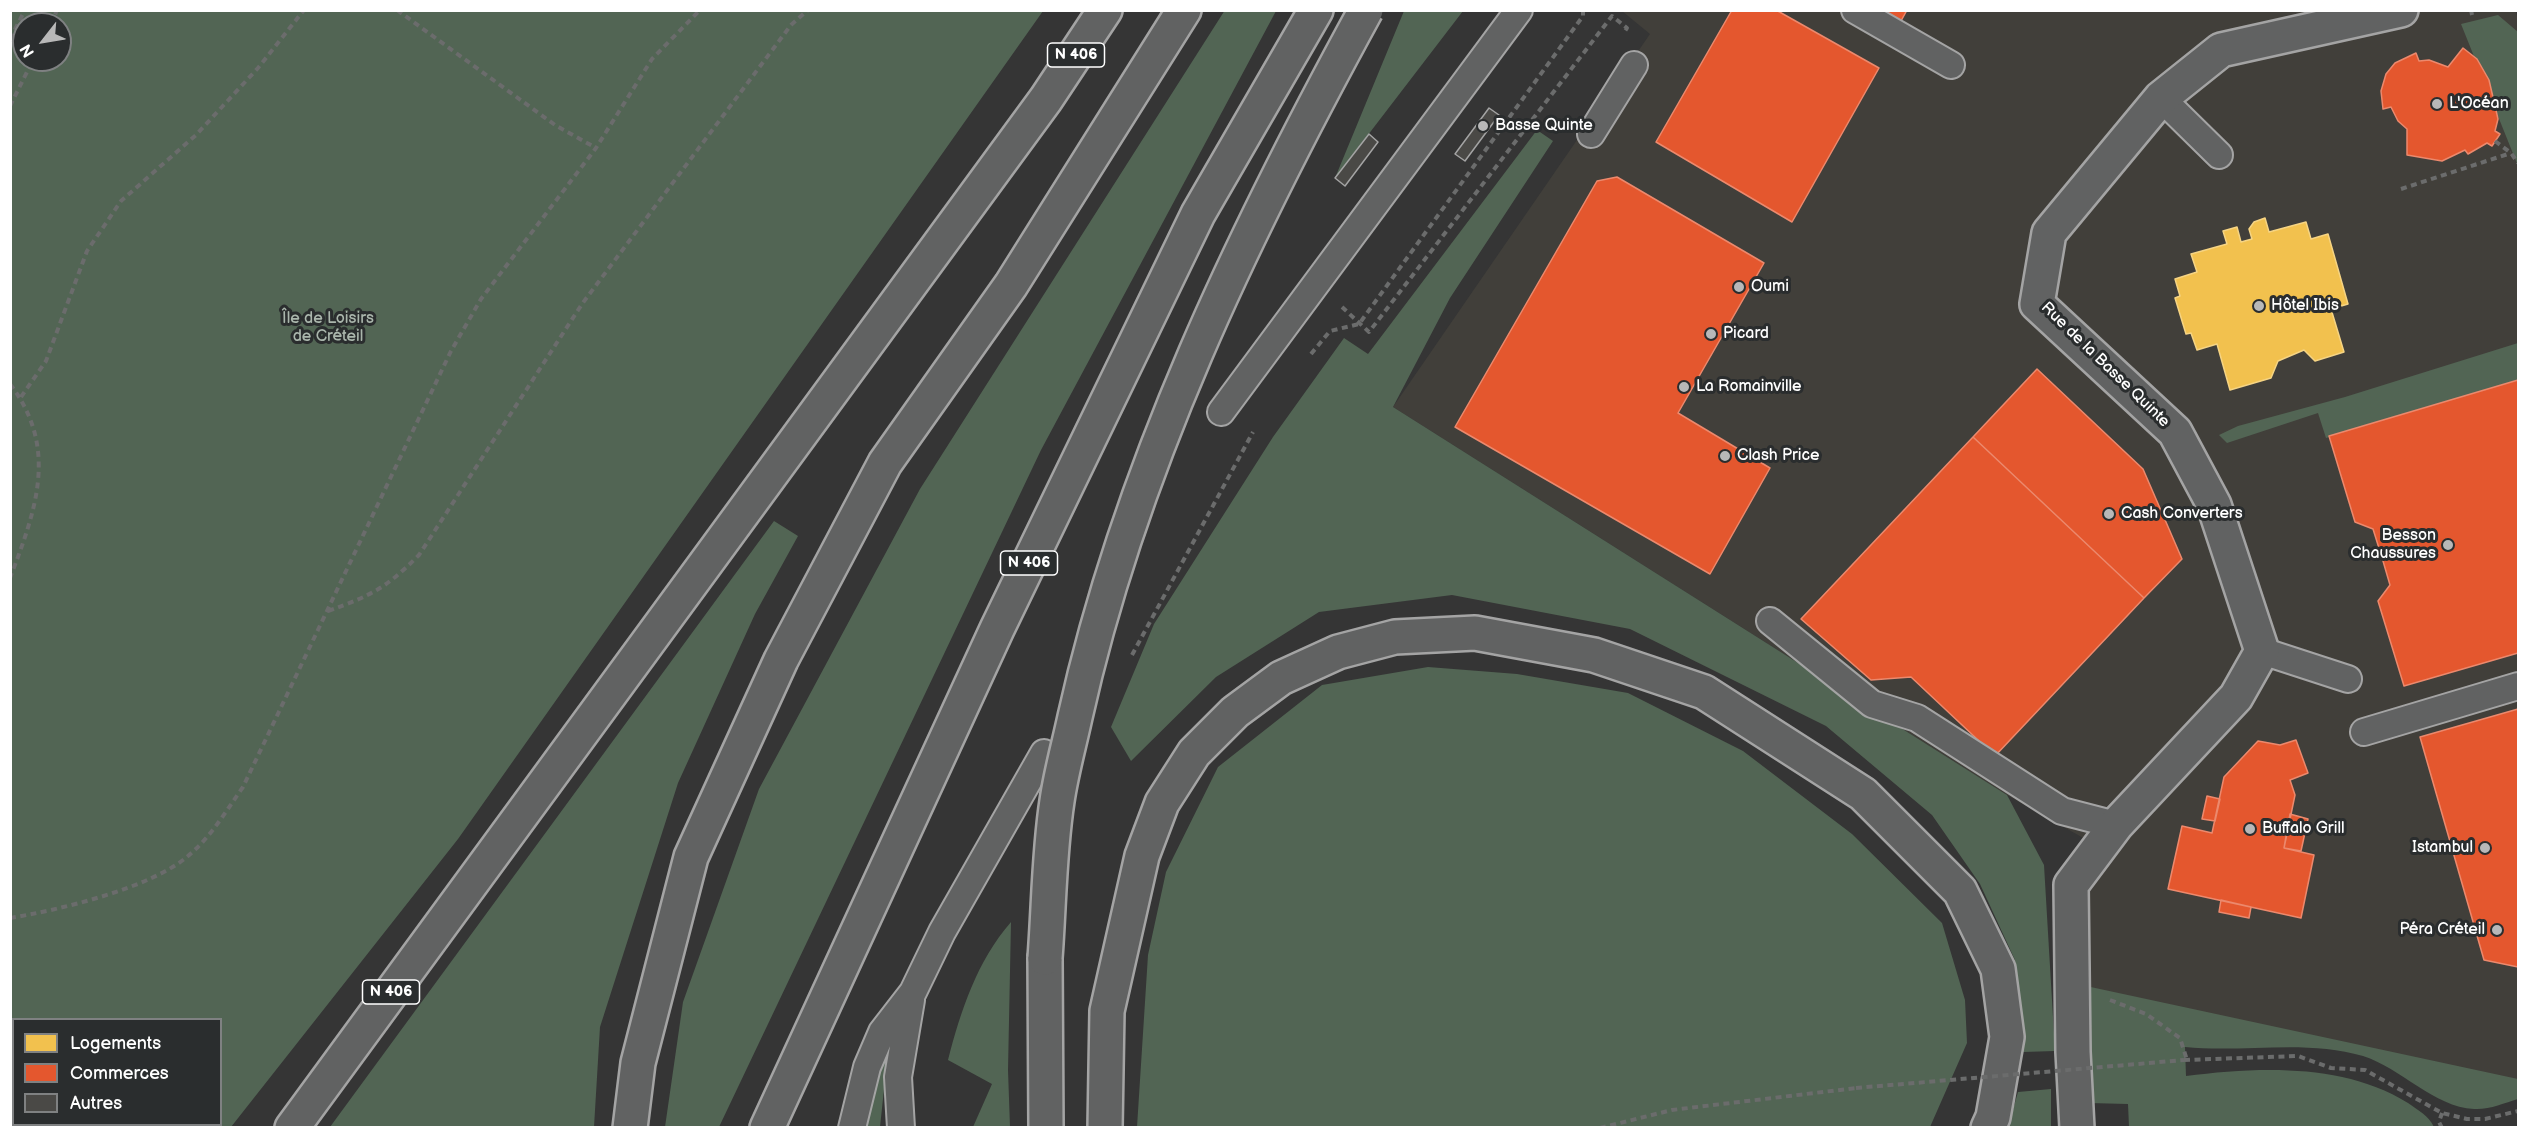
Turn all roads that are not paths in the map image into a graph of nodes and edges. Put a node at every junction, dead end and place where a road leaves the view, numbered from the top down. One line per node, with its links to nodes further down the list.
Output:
1 (1105, 10): 22 (main road, N 406)
2 (1184, 10): 23 (main road)
3 (1316, 10): 24 (main road, N 406)
4 (1366, 10): 27 (main road, bridge)
5 (1519, 10): 13 (lane)
6 (1855, 10): 9 (lane)
7 (2401, 10): 10 (main road, Rue de la Basse Quinte)
8 (1634, 65): 11 (lane)
9 (1951, 65)
10 (2161, 98): 12 (lane); 15 (main road, Rue de la Basse Quinte)
11 (1591, 134)
12 (2219, 155)
13 (1221, 412)
14 (1770, 621): 20 (lane)
15 (2262, 651): 16 (lane); 20 (main road)
16 (2348, 679)
17 (2518, 686): 18 (lane)
18 (2364, 732)
19 (1044, 753): 21 (lane)
20 (2116, 825): 30 (main road)
21 (913, 992): 25 (lane); 26 (lane)
22 (292, 1128)
23 (630, 1128)
24 (767, 1128)
25 (852, 1128)
26 (901, 1128)
27 (1046, 1128)
28 (1105, 1128): 29 (main road)
29 (1988, 1128)
30 (2078, 1128)

